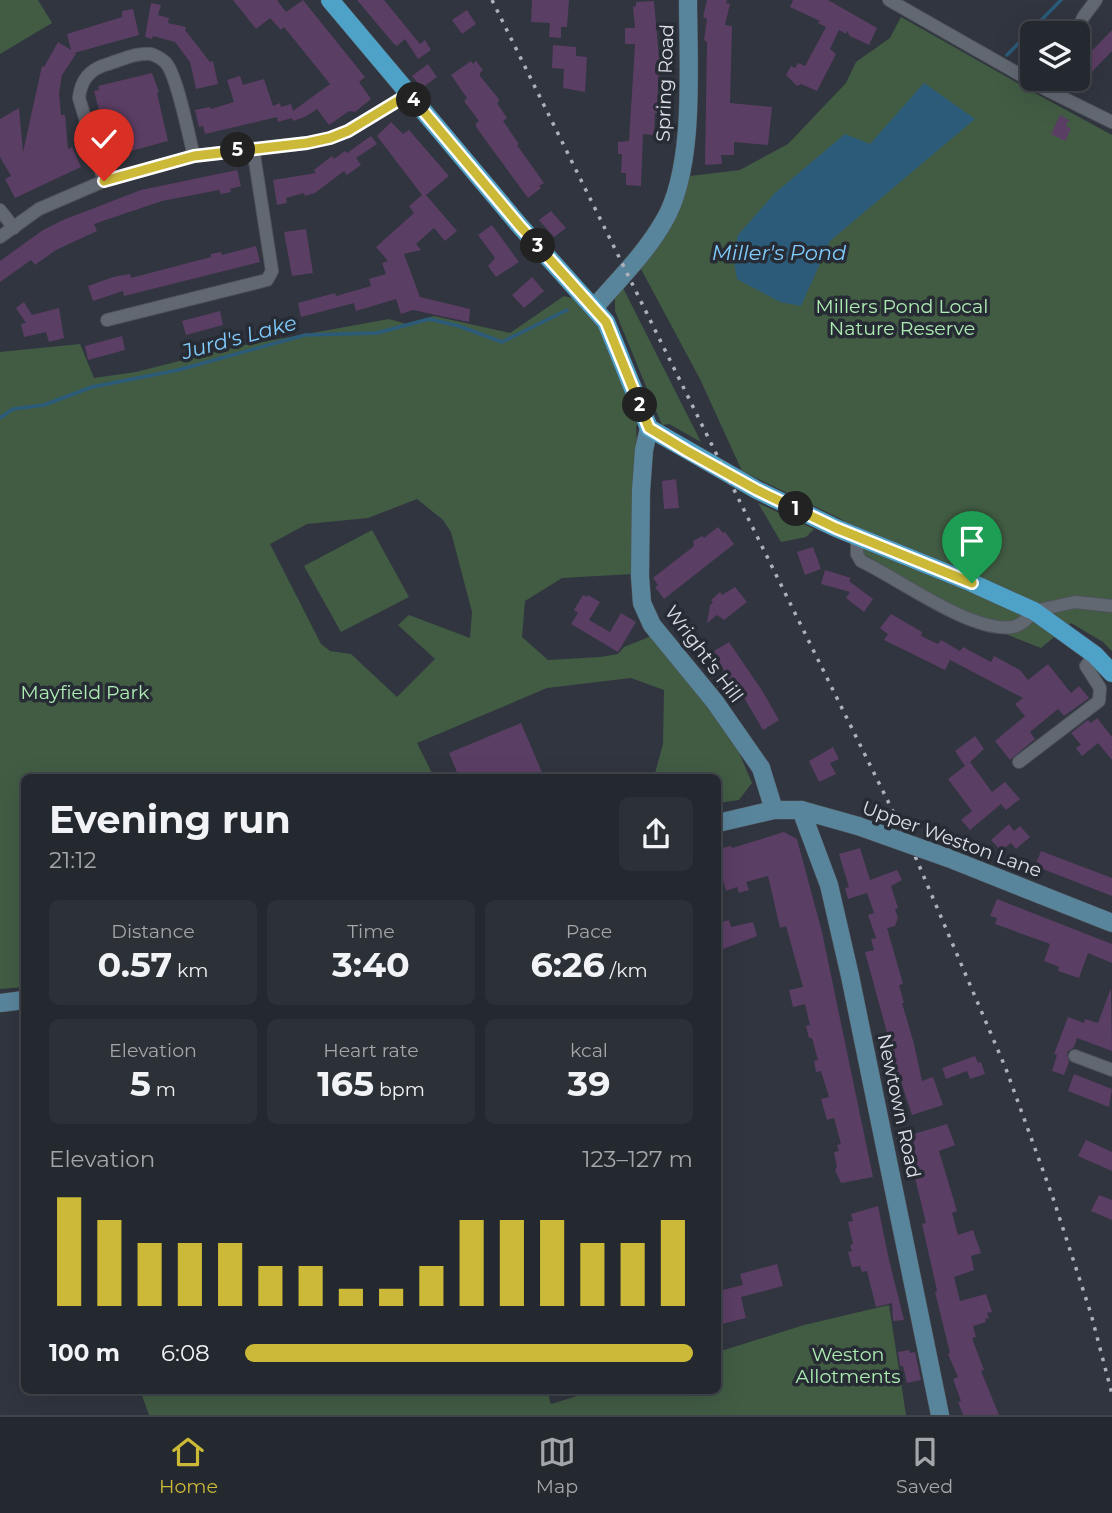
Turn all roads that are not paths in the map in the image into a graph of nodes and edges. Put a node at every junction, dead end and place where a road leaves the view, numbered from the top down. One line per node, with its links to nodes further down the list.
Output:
1 (330, 0): 8 (main road)
2 (688, 0): 16 (street, Spring Road)
3 (889, 0): 6 (street)
4 (1096, 0): 5 (street)
5 (1081, 21)
6 (1020, 68)
7 (1061, 91): 9 (street)
8 (409, 94): 10 (street); 16 (main road)
9 (1112, 122)
10 (253, 148): 11 (street); 17 (street)
11 (194, 156): 12 (street); 12 (street)
12 (104, 181): 14 (street)
13 (0, 210): 14 (street)
14 (13, 228): 15 (street)
15 (0, 237)
16 (594, 308): 18 (main road)
17 (107, 320)
18 (649, 428): 19 (main road); 25 (street, Wright's Hill)
19 (857, 538): 21 (main road); 21 (street)
20 (1112, 606): 21 (street)
21 (1034, 611): 22 (main road)
22 (1095, 655): 23 (main road); 24 (street)
23 (1112, 673)
24 (1019, 762)
25 (774, 810): 26 (street, Upper Weston Lane); 27 (street, Upper Weston Lane)
26 (801, 810): 28 (street, Upper Weston Lane, bridge); 33 (street, Newtown Road)
27 (721, 822)
28 (1112, 923)
29 (21, 1000): 30 (street)
30 (0, 1003)
31 (1075, 1056): 32 (street)
32 (1112, 1070)
33 (940, 1415)

